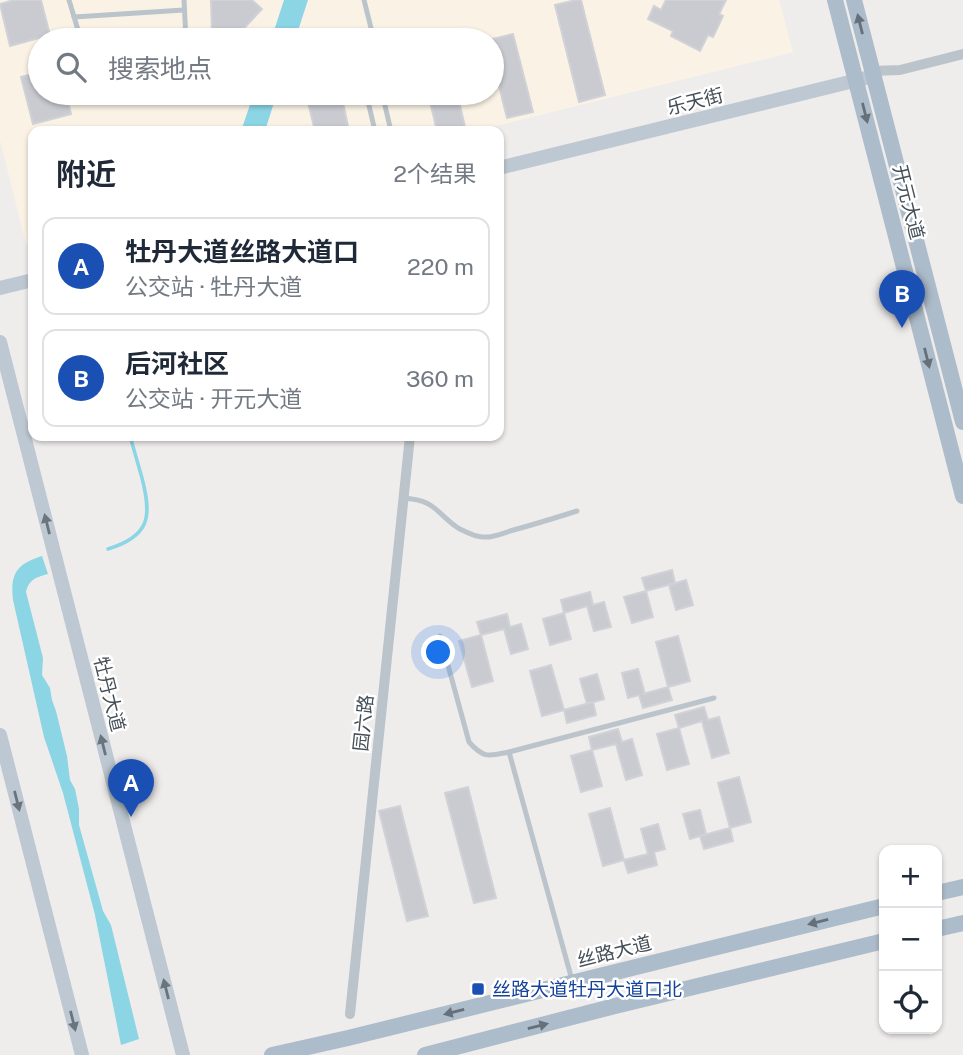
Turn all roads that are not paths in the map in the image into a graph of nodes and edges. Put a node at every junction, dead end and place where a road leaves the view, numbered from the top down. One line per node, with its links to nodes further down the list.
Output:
1 (69, 0): 7 (lane)
2 (184, 0): 6 (lane)
3 (364, 0): 10 (lane)
4 (835, 0): 13 (main road, 开元大道)
5 (854, 0): 12 (main road, 开元大道, one-way to 5)
6 (184, 10): 7 (lane); 9 (lane)
7 (74, 17): 8 (lane)
8 (77, 28)
9 (185, 28)
10 (371, 28)
11 (963, 54): 12 (street, 乐天街)
12 (873, 74): 13 (main road, 乐天街); 25 (main road, 开元大道)
13 (856, 79): 18 (main road, 乐天街); 19 (main road, 乐天街); 26 (main road, 开元大道, one-way to 26)
14 (369, 105): 16 (lane)
15 (385, 105): 17 (lane)
16 (374, 126)
17 (390, 126)
18 (504, 159)
19 (504, 167)
20 (28, 272): 21 (main road)
21 (0, 279)
22 (28, 281): 23 (main road)
23 (0, 288)
24 (0, 342): 44 (main road, 牡丹大道, one-way to 24)
25 (962, 415): 26 (street)
26 (942, 416): 28 (main road, 开元大道)
27 (409, 441): 29 (street, 园六路)
28 (963, 496)
29 (403, 498): 30 (lane); 42 (street, 园六路)
30 (577, 510)
31 (440, 636): 34 (lane)
32 (714, 698): 34 (lane)
33 (0, 735): 43 (main road, one-way to 43)
34 (509, 752): 41 (lane)
35 (963, 887): 36 (main road)
36 (942, 892)
37 (879, 907): 41 (main road, 丝路大道, one-way to 41)
38 (963, 923): 39 (main road)
39 (942, 928)
40 (879, 943): 46 (main road, one-way to 40)
41 (573, 983): 45 (main road, 丝路大道, one-way to 45)
42 (350, 1014)
43 (82, 1055)
44 (183, 1055)
45 (272, 1055)
46 (425, 1055)

